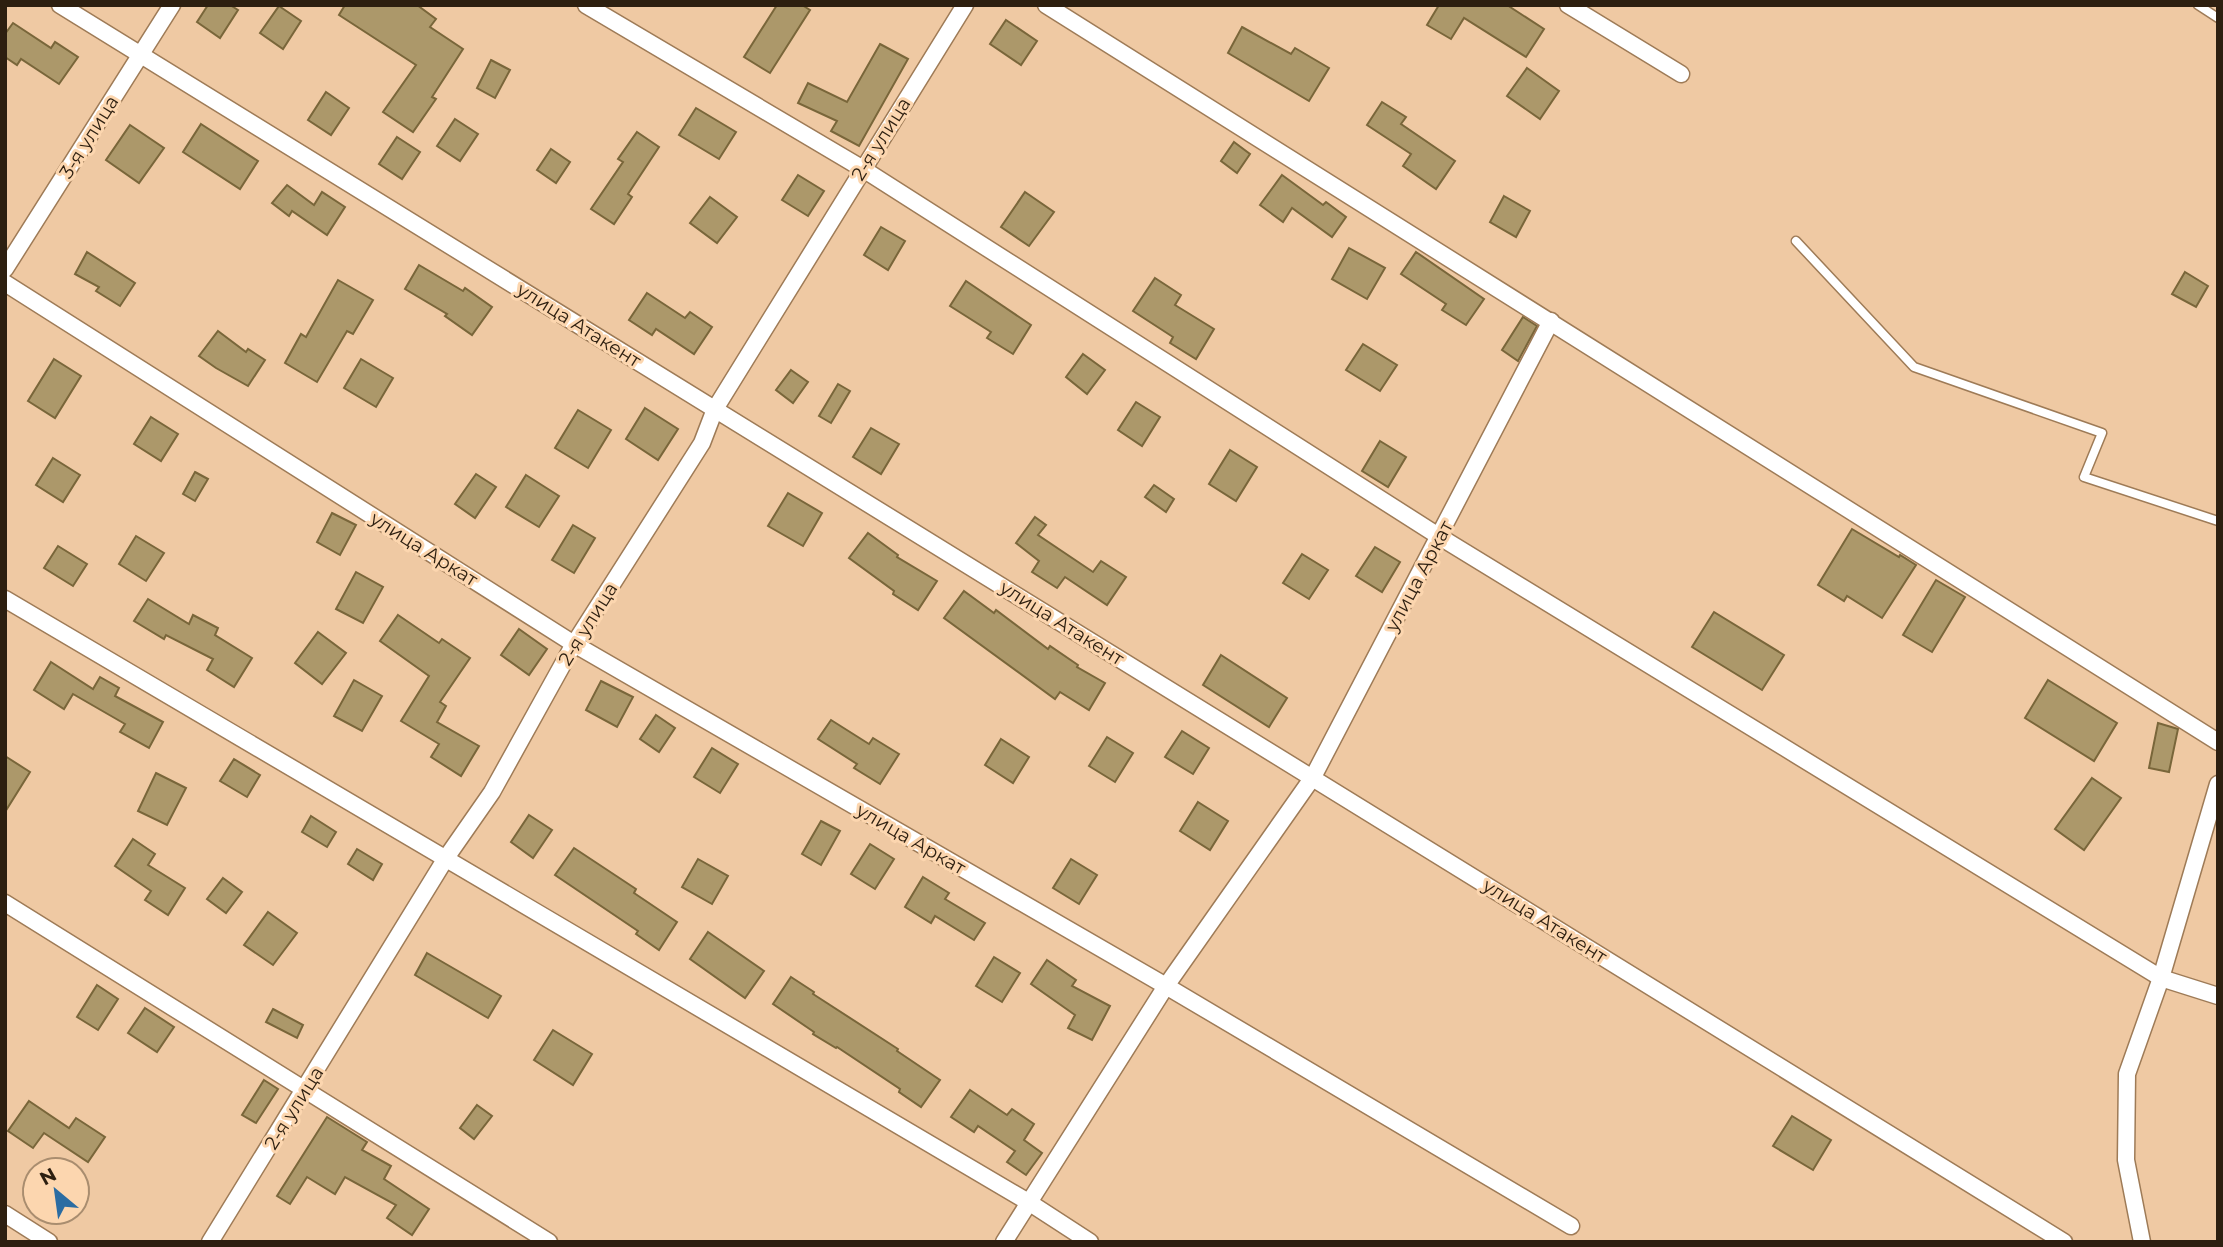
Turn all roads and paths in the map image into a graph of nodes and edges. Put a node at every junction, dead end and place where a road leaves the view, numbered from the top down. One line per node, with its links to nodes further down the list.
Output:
1 (60, 5): 9 (street, улица Атакент)
2 (172, 5): 9 (street, 3-я улица)
3 (586, 5): 11 (street)
4 (965, 5): 11 (street, 2-я улица)
5 (1046, 5): 15 (street)
6 (1568, 5): 10 (street)
7 (2198, 5): 8 (lane)
8 (2218, 18)
9 (141, 55): 13 (street, 3-я улица); 16 (street, улица Атакент)
10 (1681, 74)
11 (863, 169): 16 (street, 2-я улица); 18 (street)
12 (1796, 241): 17 (lane)
13 (5, 269)
14 (5, 283): 20 (street, улица Аркат)
15 (1550, 321): 18 (street, улица Аркат); 21 (street)
16 (715, 409): 20 (street, 2-я улица); 22 (street, улица Атакент)
17 (2218, 521)
18 (1440, 537): 22 (street, улица Аркат); 26 (street)
19 (5, 599): 24 (street)
20 (574, 644): 24 (street, 2-я улица); 27 (street, улица Аркат)
21 (2218, 742)
22 (1313, 778): 27 (street, улица Аркат); 33 (street, улица Атакент)
23 (2218, 784): 26 (street)
24 (446, 858): 29 (street, 2-я улица); 30 (street)
25 (5, 902): 29 (street)
26 (2161, 978): 28 (street); 39 (street)
27 (1166, 986): 30 (street); 32 (street)
28 (2218, 996)
29 (304, 1091): 35 (street, 2-я улица); 36 (street)
30 (1030, 1203): 37 (street); 38 (street)
31 (5, 1214): 34 (street)
32 (1571, 1226)
33 (2058, 1240)
34 (49, 1242)
35 (210, 1242)
36 (549, 1242)
37 (1004, 1242)
38 (1090, 1242)
39 (2142, 1242)

